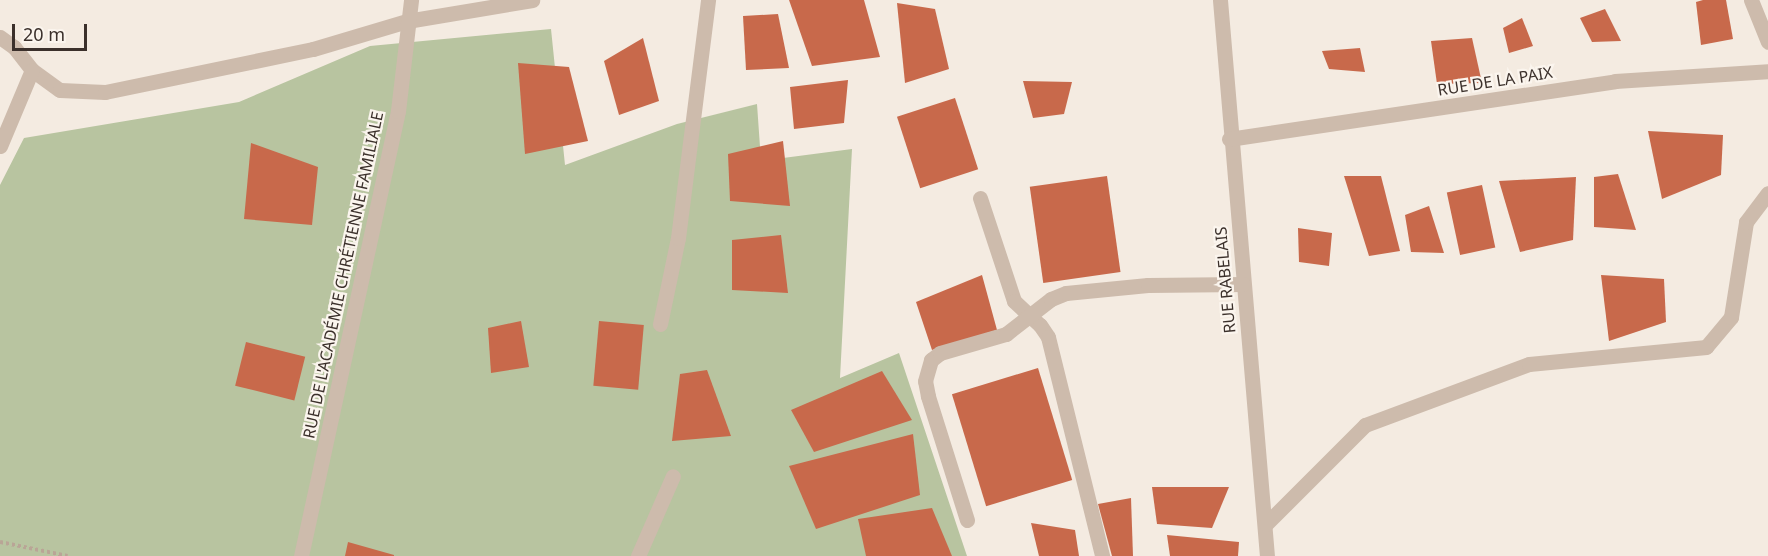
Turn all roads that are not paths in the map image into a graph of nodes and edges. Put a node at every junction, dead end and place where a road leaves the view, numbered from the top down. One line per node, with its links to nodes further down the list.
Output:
1 (411, 0): 6 (street, RUE DE L'ACADÉMIE CHRÉTIENNE FAMILIALE)
2 (532, 0): 6 (street)
3 (708, 0): 17 (street)
4 (1220, 0): 11 (street, RUE RABELAIS)
5 (1751, 0): 8 (street)
6 (407, 21): 9 (street); 21 (street, RUE DE L'ACADÉMIE CHRÉTIENNE FAMILIALE)
7 (0, 37): 9 (street)
8 (1768, 42)
9 (32, 70): 12 (street)
10 (1768, 71): 11 (street, RUE DE LA PAIX)
11 (1229, 139): 15 (street, RUE RABELAIS)
12 (0, 146)
13 (1768, 193): 20 (street)
14 (980, 198): 16 (street)
15 (1243, 284): 16 (street); 20 (street, RUE RABELAIS)
16 (1030, 314): 19 (street); 23 (street)
17 (660, 324)
18 (673, 476): 22 (street)
19 (967, 520)
20 (1266, 525): 24 (street, RUE RABELAIS)
21 (301, 556)
22 (638, 556)
23 (1102, 556)
24 (1267, 556)

